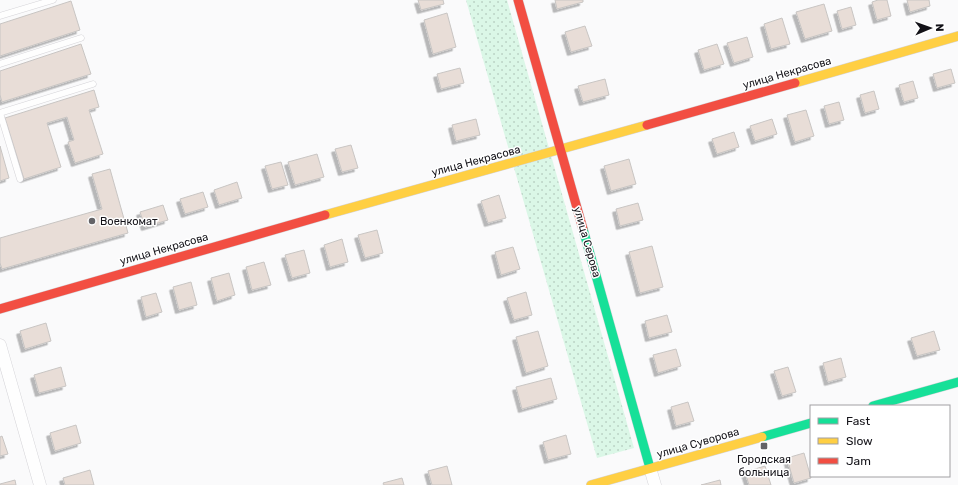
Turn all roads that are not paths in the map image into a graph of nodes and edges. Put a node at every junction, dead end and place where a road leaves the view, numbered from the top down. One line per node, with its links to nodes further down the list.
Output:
1 (53, 0): 3 (lane)
2 (518, 0): 8 (street, улица Серова)
3 (0, 16)
4 (958, 36): 8 (street, улица Некрасова)
5 (81, 38): 6 (lane)
6 (0, 64)
7 (94, 84): 9 (lane)
8 (560, 150): 10 (street, улица Некрасова); 15 (street, улица Серова)
9 (20, 180)
10 (0, 309)
11 (0, 345): 16 (street)
12 (958, 382): 13 (street)
13 (877, 405)
14 (810, 423): 15 (street, улица Суворова)
15 (650, 468): 17 (street, улица Суворова); 18 (street, улица Серова)
16 (40, 485)
17 (591, 485)
18 (655, 485)

